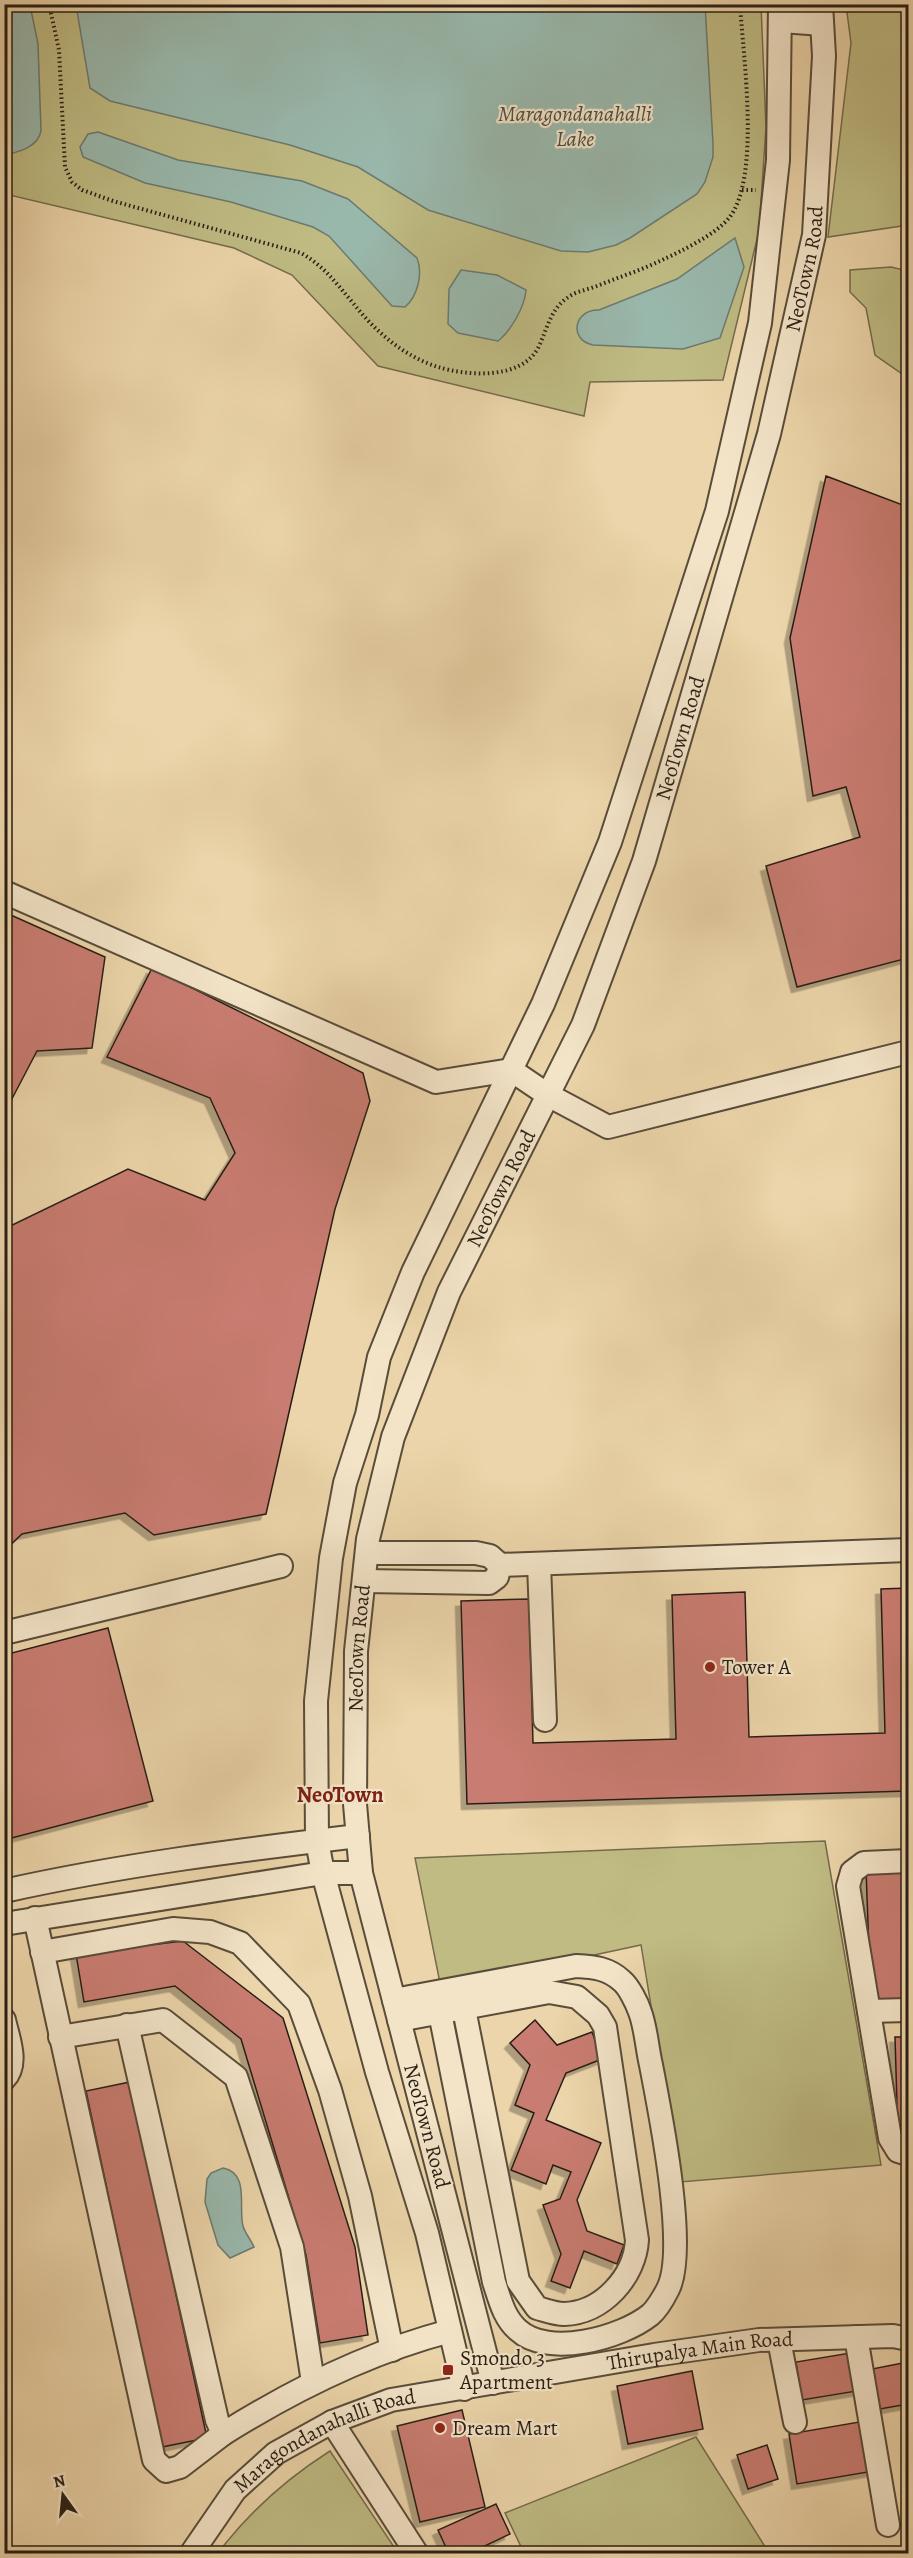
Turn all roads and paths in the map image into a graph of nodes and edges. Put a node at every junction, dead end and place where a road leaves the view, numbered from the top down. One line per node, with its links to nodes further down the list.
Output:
1 (49, 4): 2 (path)
2 (740, 4)
3 (781, 13): 4 (street); 7 (street, NeoTown Road)
4 (822, 14): 8 (street, NeoTown Road)
5 (4, 892): 7 (street)
6 (909, 1052): 8 (street)
7 (511, 1070): 8 (street); 18 (street, NeoTown Road)
8 (548, 1095): 10 (street, NeoTown Road)
9 (909, 1550): 11 (street)
10 (367, 1553): 12 (street); 14 (street, NeoTown Road)
11 (539, 1564): 12 (street); 16 (street)
12 (500, 1565): 14 (street)
13 (281, 1566): 15 (street)
14 (364, 1581): 17 (street, NeoTown Road)
15 (4, 1633)
16 (545, 1720)
17 (358, 1836): 18 (street); 21 (street, NeoTown Road)
18 (317, 1841): 20 (street, NeoTown Road); 22 (street)
19 (909, 1861): 29 (street)
20 (323, 1873): 21 (street); 23 (street); 39 (street, NeoTown Road)
21 (361, 1873): 27 (street, NeoTown Road)
22 (4, 1891)
23 (36, 1918): 24 (street); 25 (street)
24 (4, 1924)
25 (41, 1947): 33 (street); 40 (street)
26 (464, 2009): 26 (street); 30 (street)
27 (397, 2010): 30 (street); 30 (street); 42 (street, NeoTown Road)
28 (909, 2010): 29 (street)
29 (869, 2011): 35 (street)
30 (440, 2013)
31 (4, 2019): 34 (street)
32 (127, 2025): 33 (street); 41 (street); 46 (street)
33 (60, 2037): 46 (street)
34 (4, 2079)
35 (909, 2154)
36 (856, 2337): 37 (street, Thirupalya Main Road); 38 (street, Thirupalya Main Road); 47 (street)
37 (909, 2338)
38 (779, 2340): 42 (street, Thirupalya Main Road); 45 (street)
39 (453, 2341): 40 (street); 43 (street, NeoTown Road)
40 (392, 2350): 41 (street)
41 (313, 2382): 46 (street)
42 (493, 2384): 43 (street, Maragondanahalli Road)
43 (464, 2389): 44 (street, Maragondanahalli Road)
44 (332, 2421): 48 (street, Maragondanahalli Road); 49 (street)
45 (795, 2422)
46 (223, 2434)
47 (888, 2525)
48 (191, 2553)
49 (417, 2553)

